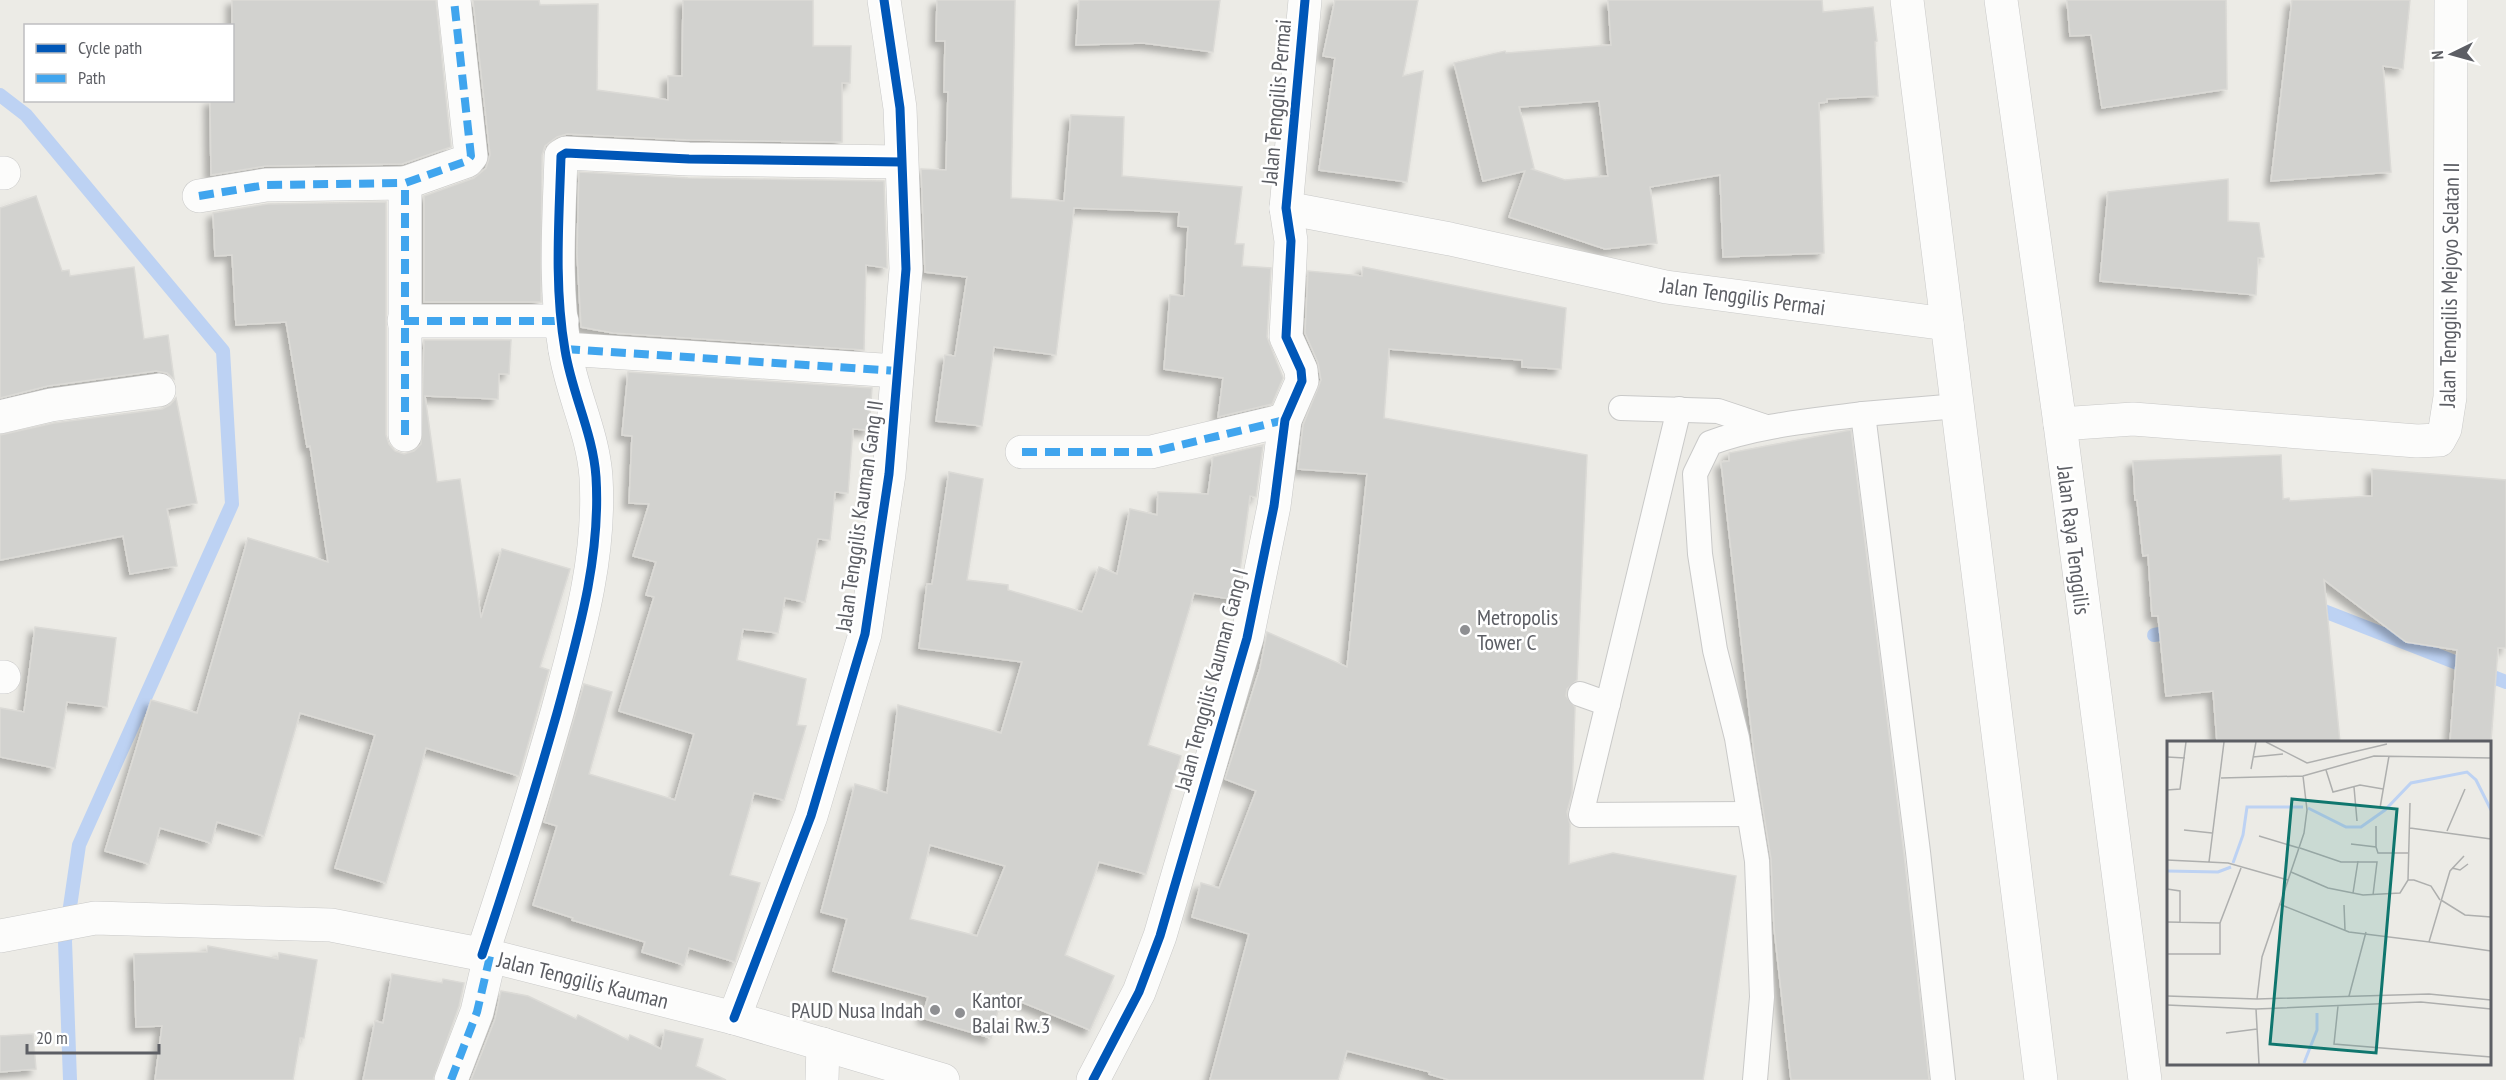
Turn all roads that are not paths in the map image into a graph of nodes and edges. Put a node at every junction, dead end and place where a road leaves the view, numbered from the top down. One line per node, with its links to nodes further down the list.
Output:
1 (454, 0): 8 (street)
2 (884, 0): 7 (street, Jalan Tenggilis Kauman Gang II)
3 (1305, 0): 10 (street, Jalan Tenggilis Permai)
4 (1907, 0): 12 (street)
5 (2001, 0): 22 (street, Jalan Raya Tenggilis)
6 (2451, 0): 22 (street, Jalan Tenggilis Mejoyo Selatan II)
7 (902, 162): 13 (street); 14 (street, Jalan Tenggilis Kauman Gang II)
8 (405, 183): 9 (street); 11 (street)
9 (199, 196)
10 (1286, 208): 12 (street, Jalan Tenggilis Permai); 21 (street, Jalan Tenggilis Kauman Gang I)
11 (404, 321): 13 (street); 24 (street)
12 (1947, 324): 16 (street)
13 (563, 335): 14 (street); 30 (street)
14 (897, 371): 31 (street, Jalan Tenggilis Kauman Gang II)
15 (159, 390): 20 (street)
16 (1958, 406): 19 (lane); 39 (street)
17 (1621, 408): 18 (lane)
18 (1679, 409): 23 (lane); 27 (lane)
19 (1863, 414): 23 (lane); 38 (lane)
20 (0, 417)
21 (1285, 420): 25 (street); 36 (street, Jalan Tenggilis Kauman Gang I)
22 (2060, 424): 40 (street, Jalan Raya Tenggilis)
23 (1766, 427): 28 (lane)
24 (405, 435)
25 (1022, 452)
26 (1580, 694): 27 (lane)
27 (1608, 704): 28 (lane)
28 (1749, 814): 37 (lane)
29 (0, 936): 30 (street, Jalan Tenggilis Kauman)
30 (486, 955): 31 (street, Jalan Tenggilis Kauman); 33 (street)
31 (734, 1018): 32 (street, Jalan Tenggilis Kauman)
32 (823, 1044): 34 (street); 35 (street, Jalan Tenggilis Kauman)
33 (451, 1080)
34 (822, 1080)
35 (944, 1080)
36 (1093, 1080)
37 (1755, 1080)
38 (1943, 1080)
39 (2040, 1080)
40 (2145, 1080)

